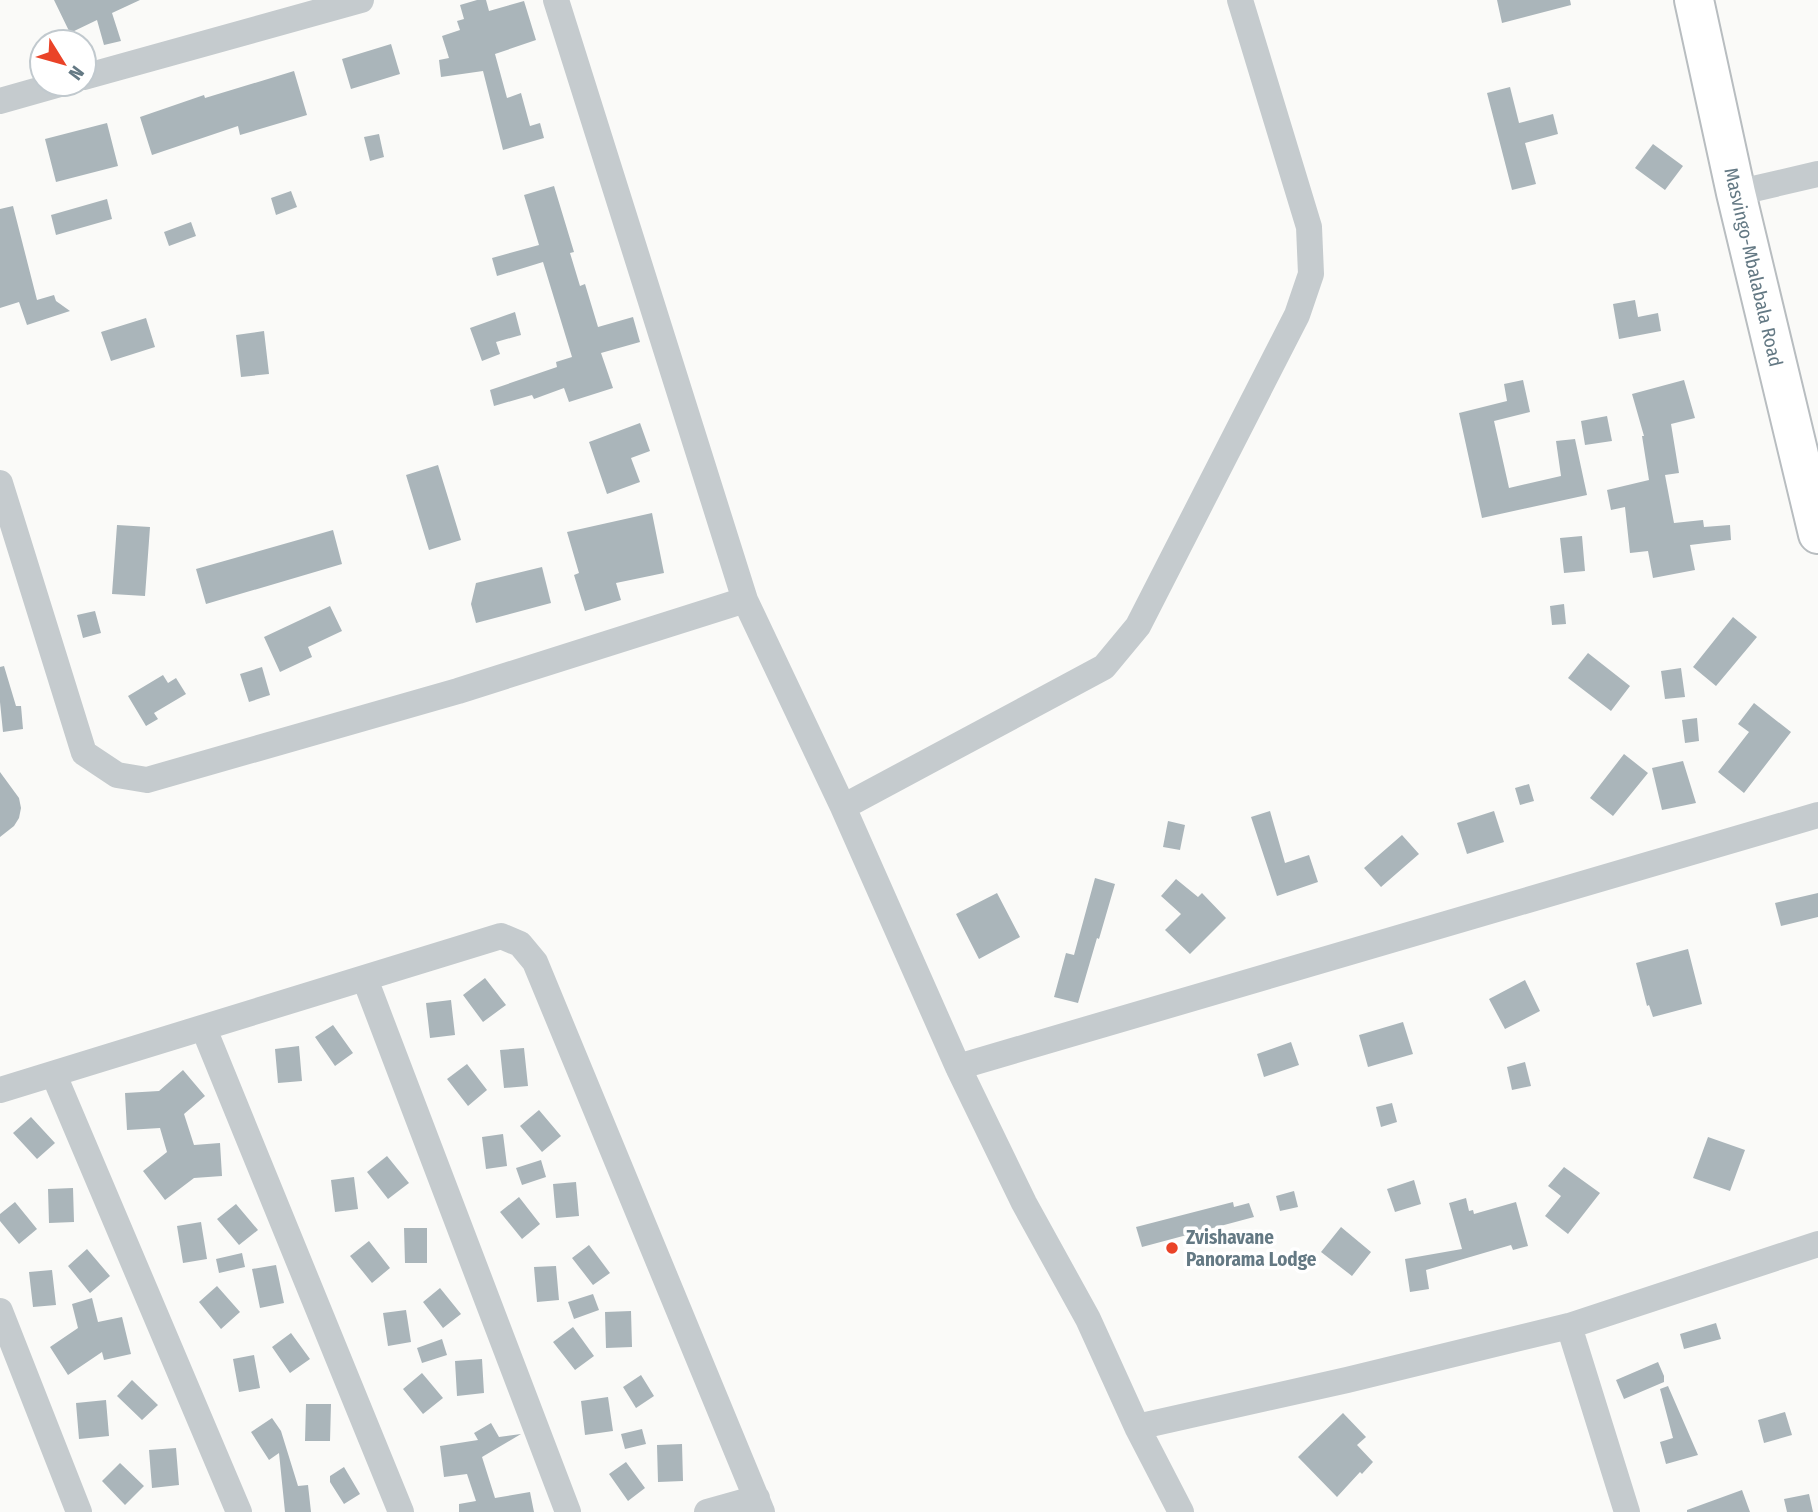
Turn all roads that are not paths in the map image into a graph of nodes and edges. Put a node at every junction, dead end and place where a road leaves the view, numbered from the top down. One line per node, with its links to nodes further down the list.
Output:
1 (361, 0): 5 (street)
2 (556, 0): 12 (street)
3 (1240, 0): 13 (street)
4 (1694, 0): 9 (highway, Masvingo-Mbalabala Road)
5 (98, 73)
6 (28, 93): 7 (street)
7 (0, 101)
8 (1818, 174): 9 (street)
9 (1736, 193): 11 (highway, Masvingo-Mbalabala Road)
10 (0, 483): 12 (street)
11 (1818, 534)
12 (745, 600): 13 (street)
13 (843, 807): 17 (street)
14 (1818, 815): 17 (street)
15 (366, 979): 16 (street); 24 (street); 28 (street)
16 (204, 1029): 18 (street); 27 (street)
17 (958, 1067): 23 (street)
18 (54, 1075): 19 (street); 26 (street)
19 (0, 1090)
20 (1818, 1244): 22 (street)
21 (0, 1311): 25 (street)
22 (1569, 1326): 23 (street); 31 (street)
23 (1138, 1427): 30 (street)
24 (759, 1505): 29 (street)
25 (79, 1512)
26 (239, 1512)
27 (401, 1512)
28 (568, 1512)
29 (707, 1512)
30 (1181, 1512)
31 (1627, 1512)

